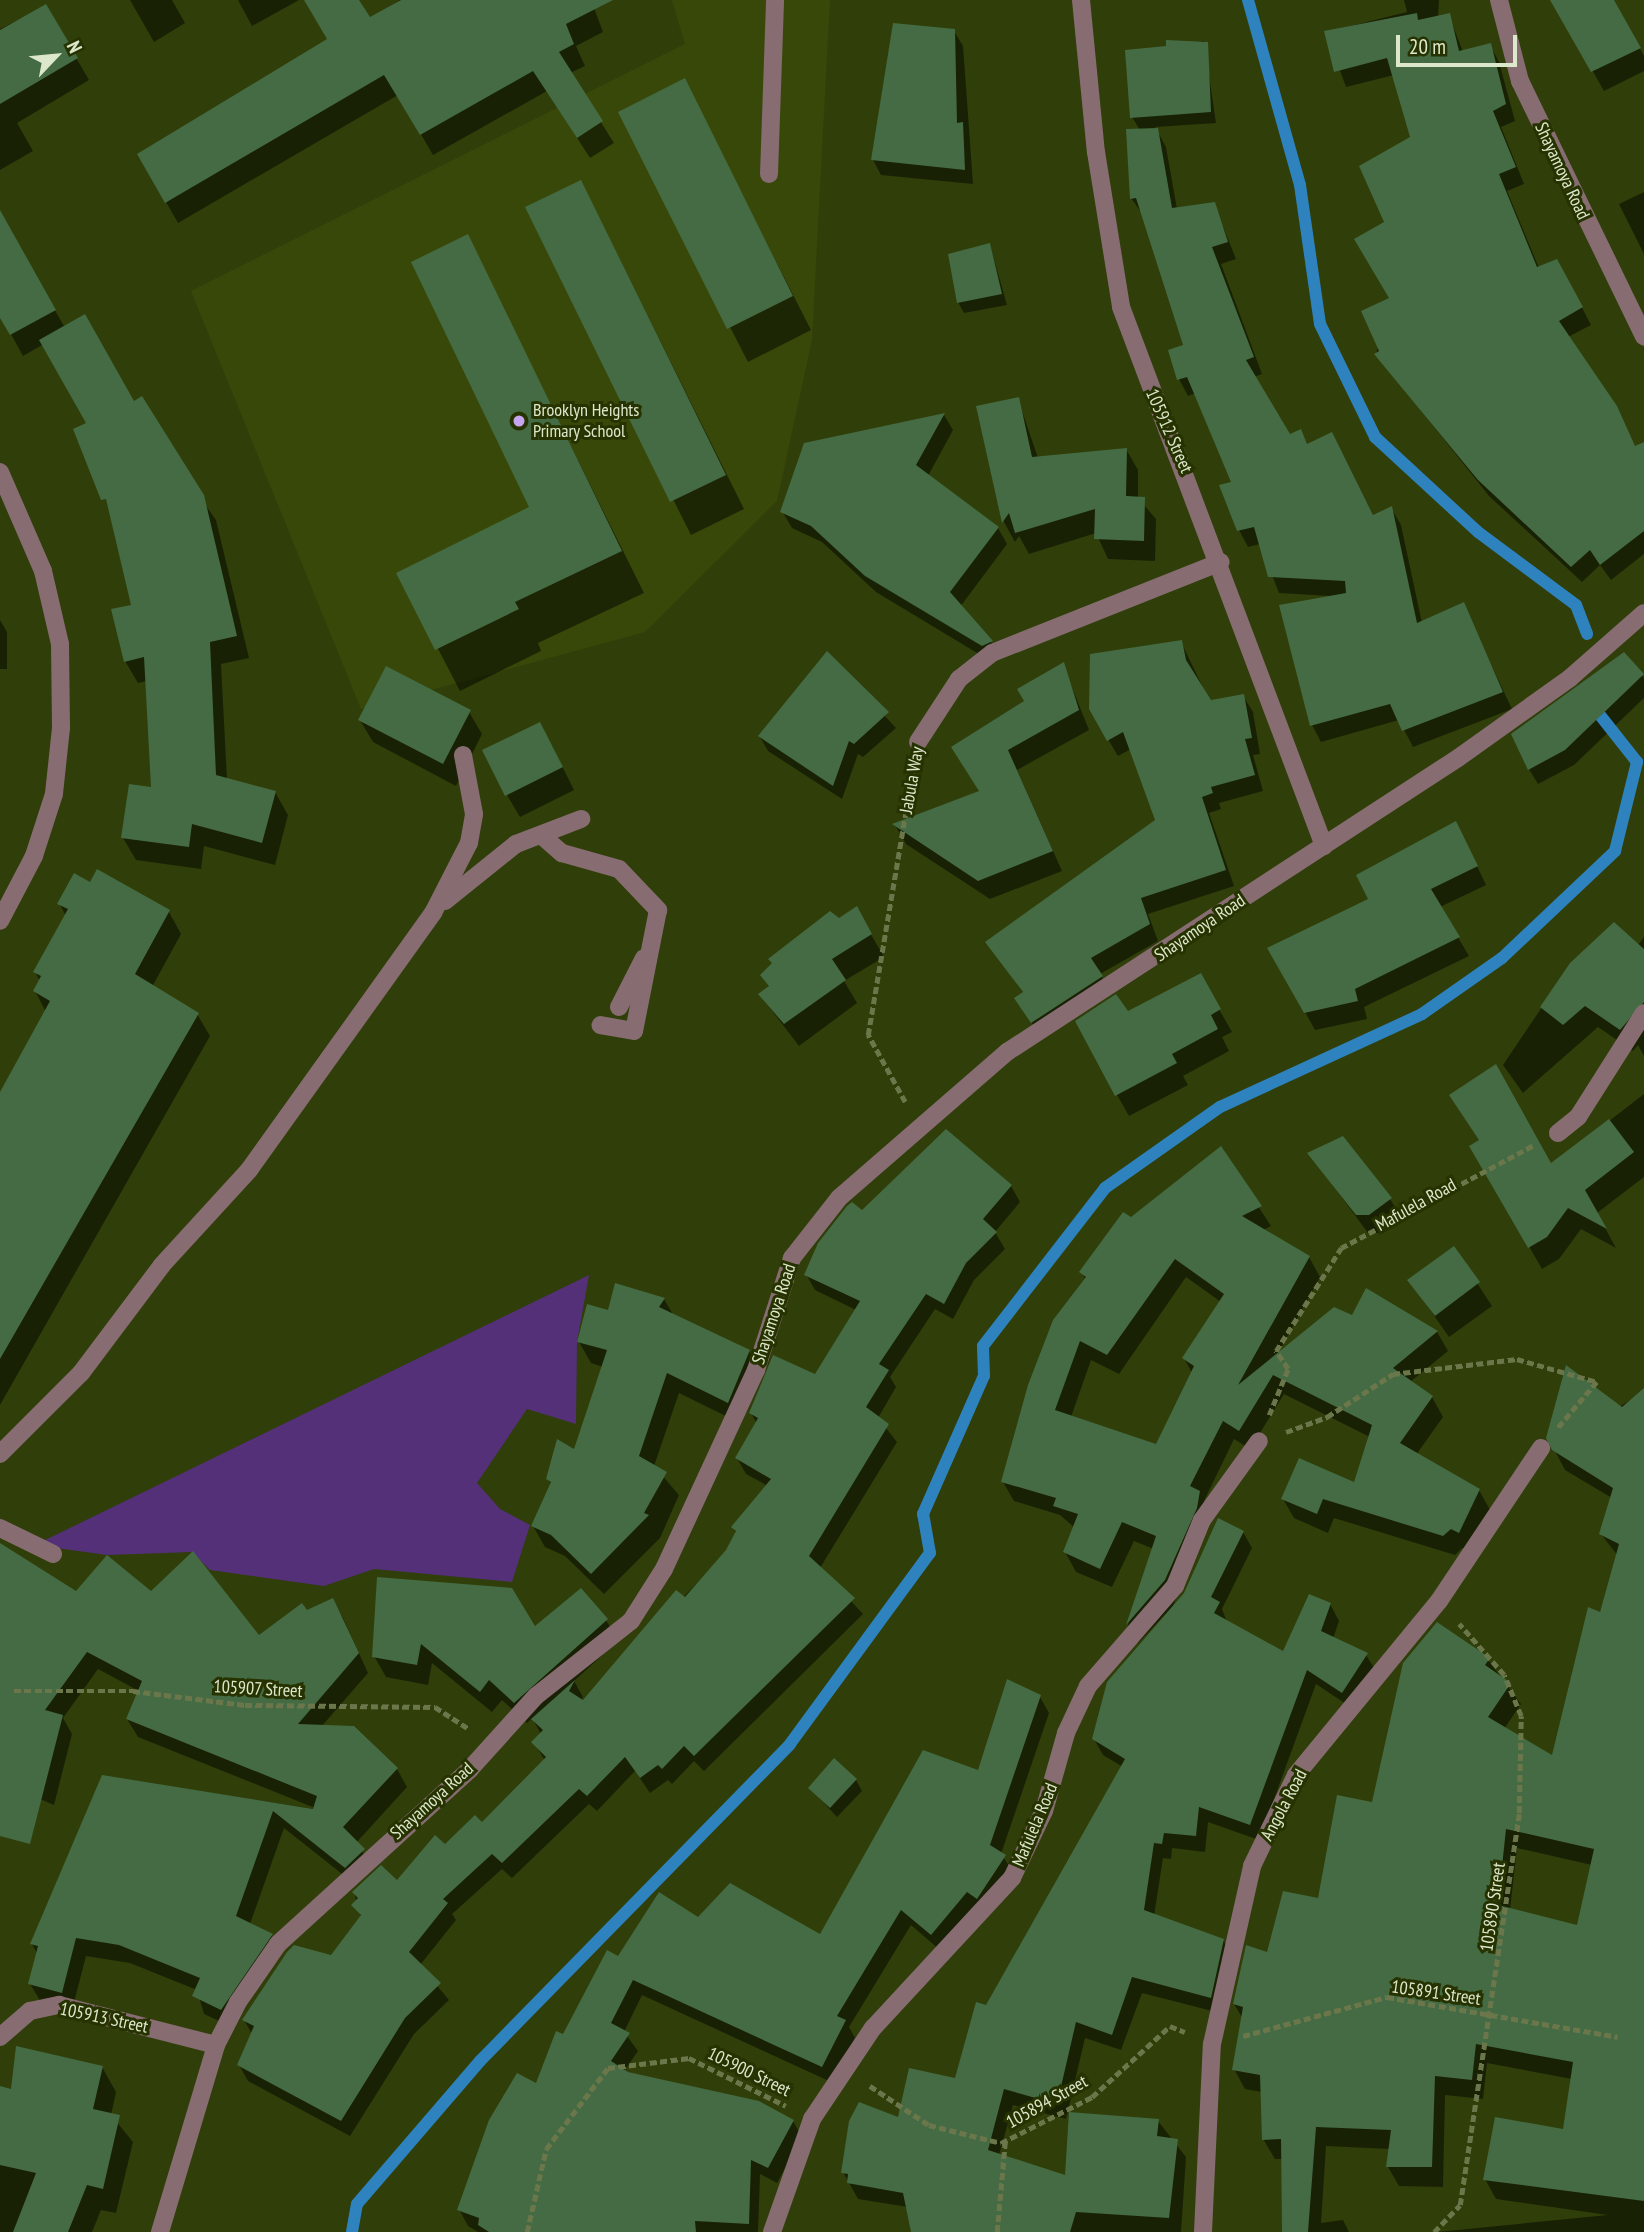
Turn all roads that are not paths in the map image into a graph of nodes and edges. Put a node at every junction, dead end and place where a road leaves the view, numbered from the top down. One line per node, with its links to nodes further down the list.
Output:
1 (775, 0): 4 (street)
2 (1081, 0): 7 (street, 105912 Street)
3 (1499, 0): 5 (street, Shayamoya Road)
4 (769, 174)
5 (1644, 336)
6 (0, 472): 15 (street)
7 (1221, 562): 9 (street, Jabula Way); 13 (street, 105912 Street)
8 (1644, 613): 13 (street, Shayamoya Road)
9 (918, 742)
10 (463, 755): 14 (street)
11 (581, 819): 12 (street)
12 (541, 835): 14 (street); 16 (street)
13 (1324, 846): 27 (street, Shayamoya Road)
14 (433, 913): 23 (street)
15 (0, 921)
16 (651, 950): 17 (street); 19 (street)
17 (619, 1007)
18 (1644, 1013): 20 (street)
19 (601, 1025)
20 (1558, 1133)
21 (1259, 1441): 29 (street, Mafulela Road)
22 (1541, 1448): 30 (street, Angola Road)
23 (0, 1454)
24 (0, 1528): 25 (street)
25 (53, 1554)
26 (0, 2037): 27 (street, 105913 Street)
27 (216, 2045): 28 (street, Shayamoya Road)
28 (160, 2232)
29 (772, 2232)
30 (1203, 2232)

